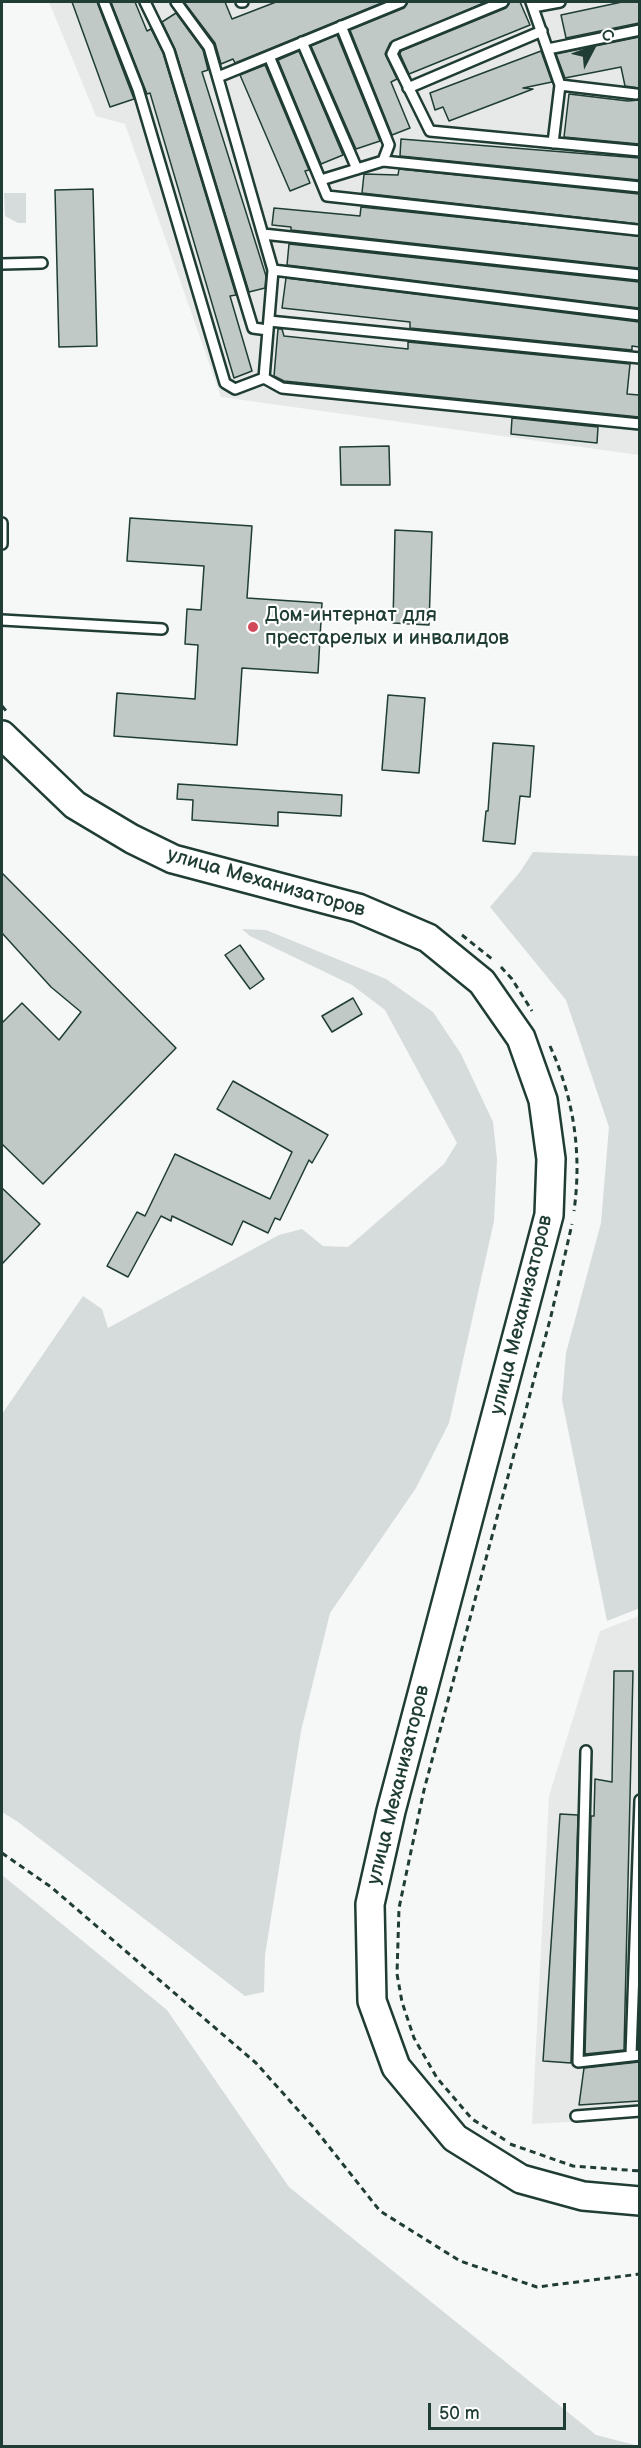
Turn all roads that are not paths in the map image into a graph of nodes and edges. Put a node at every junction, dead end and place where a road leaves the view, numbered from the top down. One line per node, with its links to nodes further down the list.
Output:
1 (104, 2): 33 (lane)
2 (145, 2): 31 (lane)
3 (176, 2): 14 (lane)
4 (400, 2): 8 (lane)
5 (503, 2): 16 (lane)
6 (560, 2): 7 (lane)
7 (532, 4): 10 (lane)
8 (341, 26): 11 (lane); 20 (lane)
9 (639, 30): 12 (lane)
10 (542, 31): 12 (lane); 16 (lane)
11 (302, 42): 13 (lane); 21 (lane)
12 (548, 49): 15 (lane)
13 (269, 56): 14 (lane); 22 (lane)
14 (218, 77): 25 (lane)
15 (561, 85): 17 (lane); 18 (lane)
16 (408, 88): 18 (lane)
17 (636, 94)
18 (553, 143): 19 (lane)
19 (639, 151)
20 (383, 161): 21 (lane); 23 (lane)
21 (357, 169): 22 (lane)
22 (321, 180): 24 (lane)
23 (639, 188)
24 (637, 230)
25 (263, 234): 28 (lane); 29 (lane)
26 (42, 263): 27 (lane)
27 (2, 264)
28 (273, 270): 30 (lane); 31 (lane)
29 (639, 275)
30 (639, 315)
31 (269, 325): 32 (lane); 33 (lane)
32 (639, 358)
33 (264, 378): 34 (lane)
34 (639, 424)
35 (2, 523): 36 (lane)
36 (2, 544)
37 (2, 620): 38 (lane)
38 (162, 629)
39 (5, 724): 45 (main road, улица Механизаторов)
40 (586, 1751): 42 (lane)
41 (639, 1800): 42 (lane)
42 (635, 2055)
43 (639, 2111): 44 (lane)
44 (576, 2116)
45 (639, 2201)

